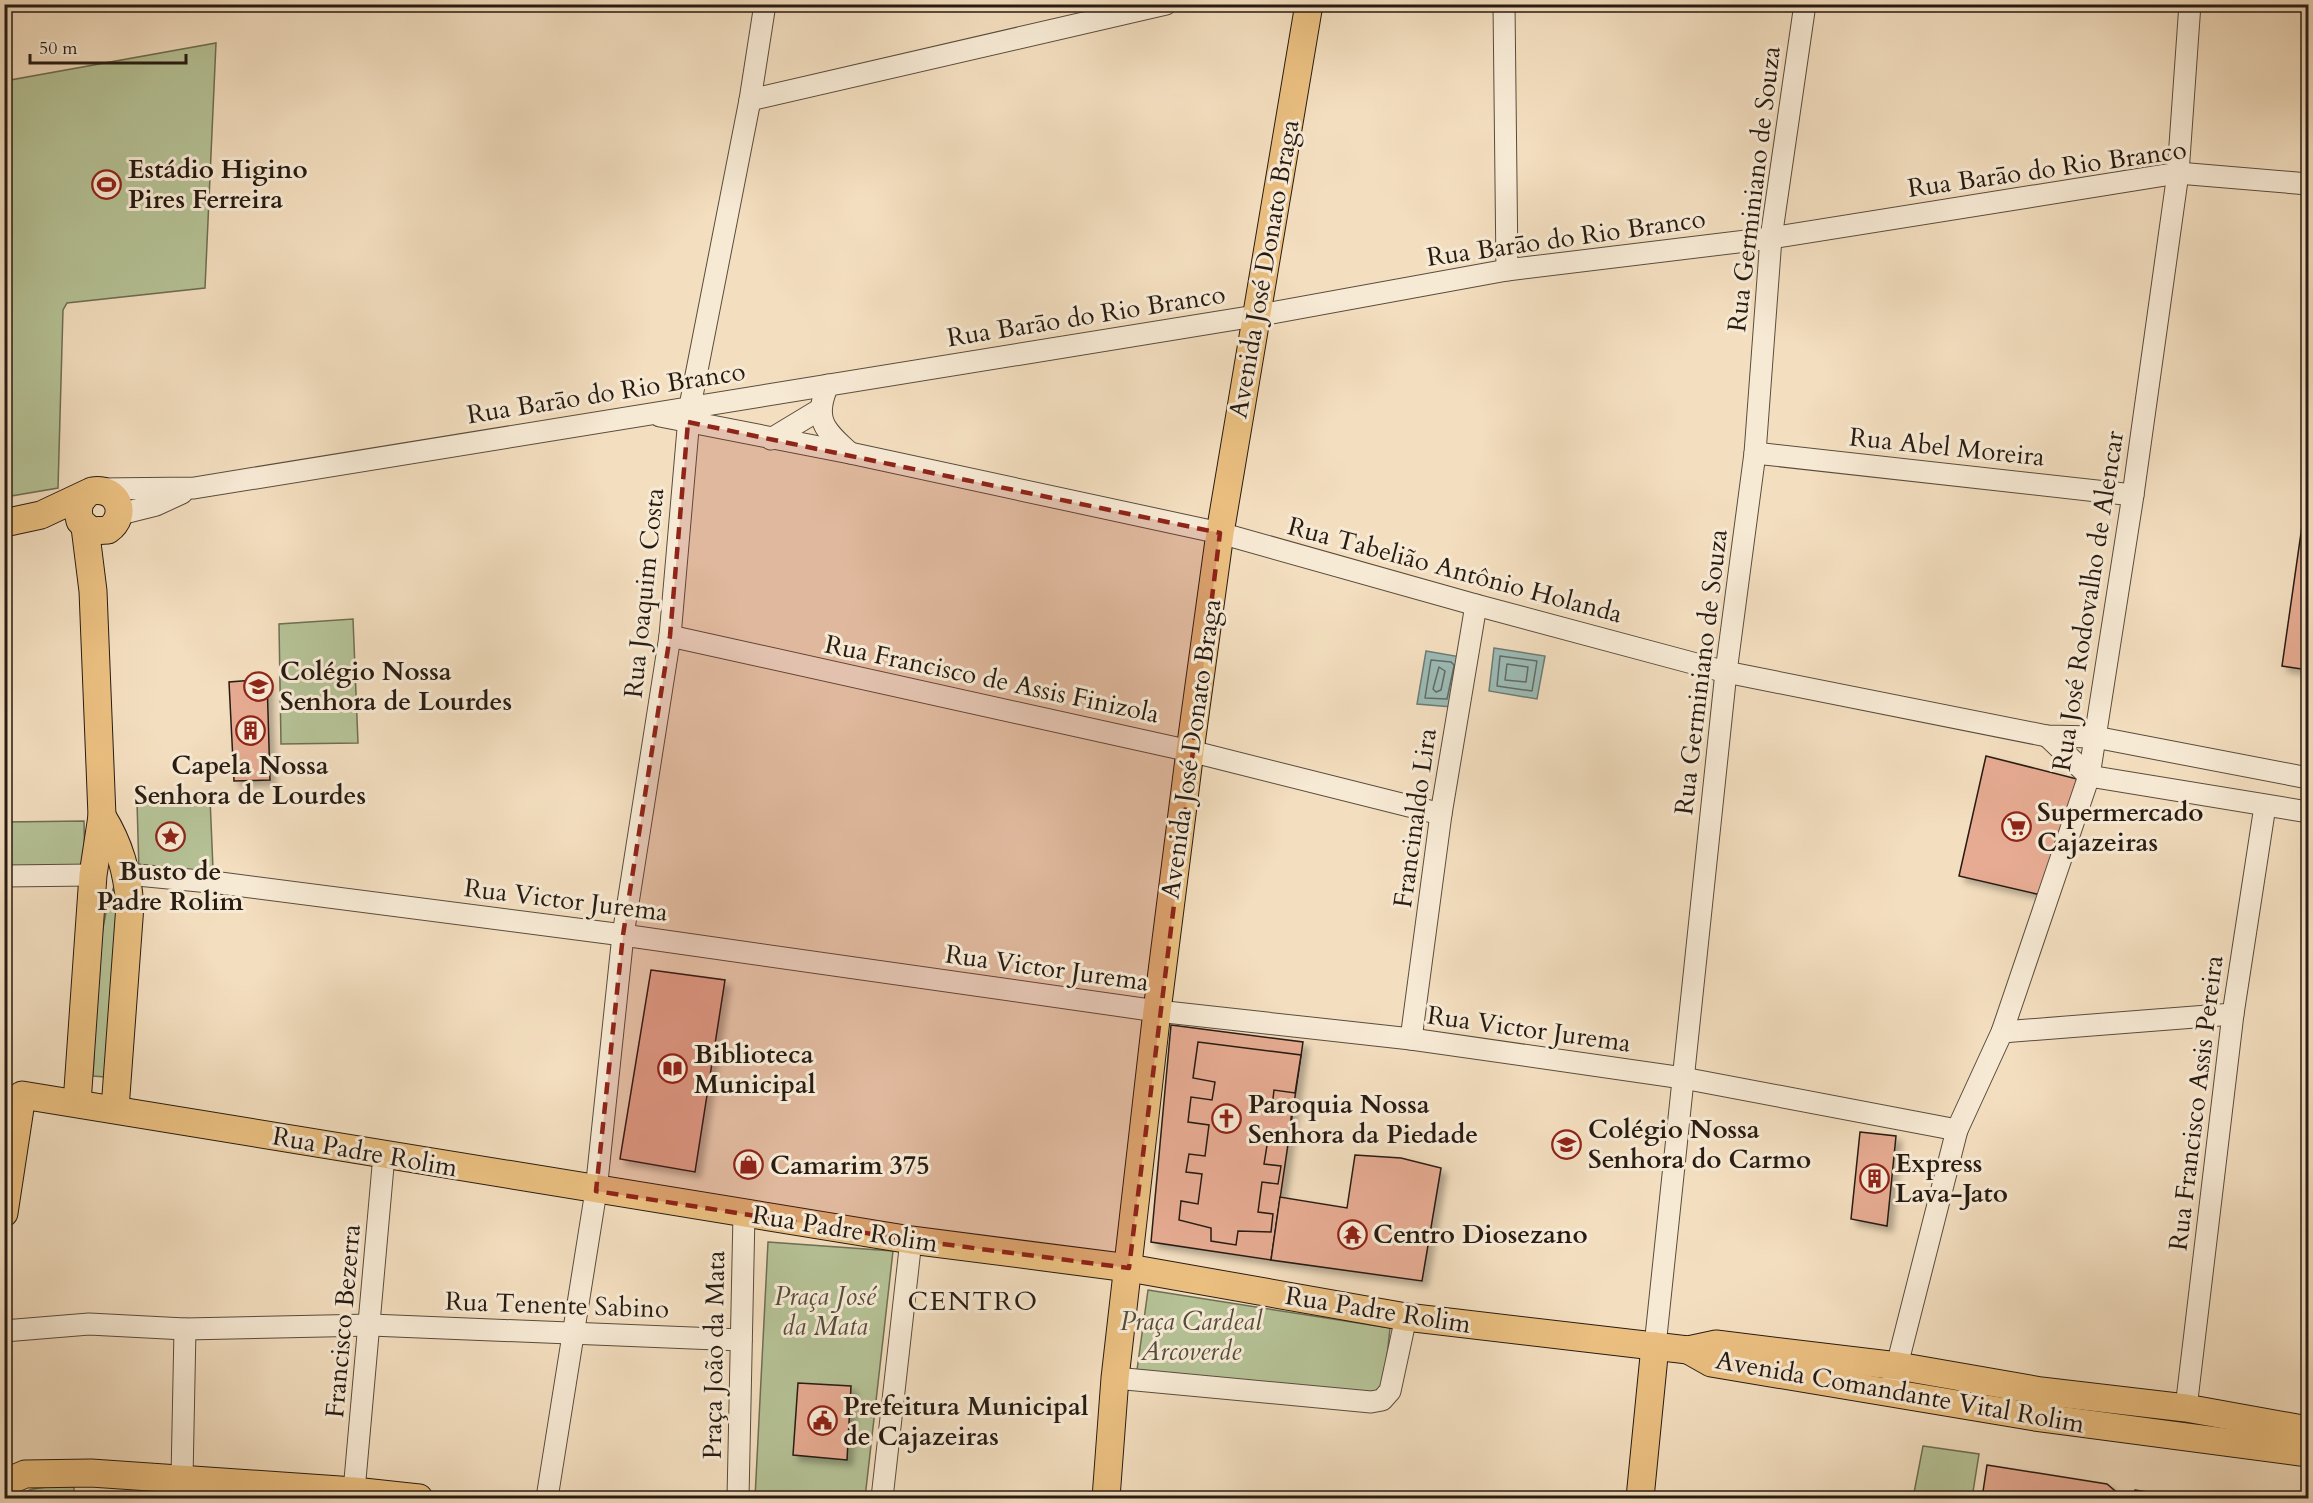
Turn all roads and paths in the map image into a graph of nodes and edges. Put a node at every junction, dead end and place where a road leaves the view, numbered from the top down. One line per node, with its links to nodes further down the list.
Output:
1 (765, 4): 7 (street, Rua Joaquim Costa)
2 (1166, 4): 7 (street)
3 (1309, 4): 12 (main road, Avenida José Donato Braga)
4 (1504, 4): 11 (street)
5 (1805, 4): 10 (street, Rua Germiniano de Souza)
6 (2190, 4): 8 (street, Rua José Rodovalho de Alencar)
7 (750, 100): 15 (street, Rua Joaquim Costa)
8 (2178, 172): 9 (street, Rua Barāo do Rio Branco); 10 (street, Rua Barāo do Rio Branco); 21 (street, Rua José Rodovalho de Alencar)
9 (2308, 184)
10 (1771, 238): 11 (street, Rua Barāo do Rio Branco); 18 (street, Rua Germiniano de Souza)
11 (1507, 270): 12 (street, Rua Barāo do Rio Branco)
12 (1255, 316): 13 (street, Rua Barāo do Rio Branco); 26 (main road, Avenida José Donato Braga)
13 (828, 385): 14 (street); 15 (street, Rua Barāo do Rio Branco)
14 (819, 410): 16 (street); 17 (street)
15 (689, 414): 16 (street, Rua Tabelião Antônio Holanda); 19 (street, Rua Barāo do Rio Branco); 29 (street, Rua Joaquim Costa)
16 (771, 439): 17 (street, Rua Tabelião Antônio Holanda)
17 (850, 453): 26 (street, Rua Tabelião Antônio Holanda)
18 (1755, 453): 21 (street, Rua Abel Moreira); 30 (street, Rua Germiniano de Souza)
19 (194, 488): 20 (street, Rua Barāo do Rio Branco); 23 (street, Rua Barāo do Rio Branco)
20 (96, 490): 22 (main road); 23 (main road); 25 (main road)
21 (2133, 495): 32 (street, Rua José Rodovalho de Alencar)
22 (41, 515): 24 (main road); 25 (main road)
23 (119, 517): 25 (main road); 27 (main road)
24 (4, 523)
25 (83, 524): 27 (main road)
26 (1220, 533): 28 (street, Rua Tabelião Antônio Holanda); 33 (main road, Avenida José Donato Braga)
27 (93, 591): 39 (main road)
28 (1476, 606): 30 (street, Rua Tabelião Antônio Holanda); 38 (street, Francinaldo Lira)
29 (670, 636): 33 (street, Rua Francisco de Assis Finizola); 43 (street, Rua Joaquim Costa)
30 (1726, 672): 31 (street, Rua Tabelião Antônio Holanda); 48 (street, Rua Germiniano de Souza)
31 (2047, 736): 32 (street, Rua Tabelião Antônio Holanda); 34 (street)
32 (2095, 737): 34 (street, Rua José Rodovalho de Alencar); 35 (street, Rua Tabelião Antônio Holanda)
33 (1190, 751): 38 (street, Rua Francisco de Assis Finizola); 44 (main road, Avenida José Donato Braga)
34 (2089, 776): 36 (street); 46 (street, Rua José Rodovalho de Alencar)
35 (2308, 778)
36 (2265, 806): 37 (street); 45 (street, Rua Francisco Assis Pereira)
37 (2308, 812)
38 (1441, 814): 47 (street, Francinaldo Lira)
39 (102, 816): 40 (main road); 41 (main road)
40 (127, 874): 43 (street, Rua Victor Jurema); 51 (main road)
41 (93, 875): 42 (street); 50 (main road)
42 (4, 876)
43 (623, 934): 44 (street, Rua Victor Jurema); 54 (street, Rua Joaquim Costa)
44 (1157, 1011): 47 (street, Rua Victor Jurema); 58 (main road, Avenida José Donato Braga)
45 (2233, 1014): 46 (street); 70 (street, Rua Francisco Assis Pereira)
46 (2002, 1032): 52 (street, Rua José Rodovalho de Alencar)
47 (1411, 1039): 48 (street, Rua Victor Jurema)
48 (1683, 1078): 52 (street, Rua Victor Jurema); 65 (street, Rua Germiniano de Souza)
49 (13, 1093): 50 (main road, Rua Padre Rolim); 55 (main road)
50 (76, 1103): 51 (main road, Rua Padre Rolim)
51 (115, 1108): 53 (main road, Rua Padre Rolim)
52 (1957, 1130): 67 (street, Rua José Rodovalho de Alencar)
53 (384, 1155): 54 (main road, Rua Padre Rolim); 60 (street, Francisco Bezerra)
54 (596, 1191): 56 (main road, Rua Padre Rolim); 63 (street, Rua Joaquim Costa)
55 (4, 1213)
56 (744, 1214): 57 (main road, Rua Padre Rolim); 64 (street, Praça João da Mata)
57 (911, 1240): 58 (main road, Rua Padre Rolim); 79 (street)
58 (1129, 1268): 59 (main road, Rua Padre Rolim); 68 (main road, Avenida José Donato Braga)
59 (1406, 1317): 65 (main road, Rua Padre Rolim); 68 (street)
60 (371, 1325): 61 (street, Rua Tenente Sabino); 63 (street, Rua Tenente Sabino); 75 (street, Francisco Bezerra)
61 (185, 1329): 62 (street, Rua Tenente Sabino); 73 (street)
62 (4, 1331)
63 (574, 1333): 64 (street, Rua Tenente Sabino); 77 (street, Rua Joaquim Costa)
64 (741, 1340): 78 (street, Praça João da Mata)
65 (1655, 1346): 66 (main road, Rua Padre Rolim); 81 (main road)
66 (1688, 1350): 67 (main road, Avenida Comandante Vital Rolim); 69 (main road, Avenida Comandante Vital Rolim)
67 (1898, 1366): 69 (street, Rua José Rodovalho de Alencar); 70 (main road, Avenida Comandante Vital Rolim)
68 (1115, 1378): 80 (main road, Avenida José Donato Braga)
69 (1890, 1392): 72 (main road, Avenida Comandante Vital Rolim)
70 (2186, 1408): 71 (main road, Avenida Comandante Vital Rolim)
71 (2308, 1430)
72 (2308, 1453)
73 (182, 1478): 74 (main road); 75 (main road)
74 (4, 1483)
75 (354, 1491): 76 (main road)
76 (419, 1498)
77 (548, 1498)
78 (738, 1498)
79 (882, 1498)
80 (1106, 1498)
81 (1640, 1498)

